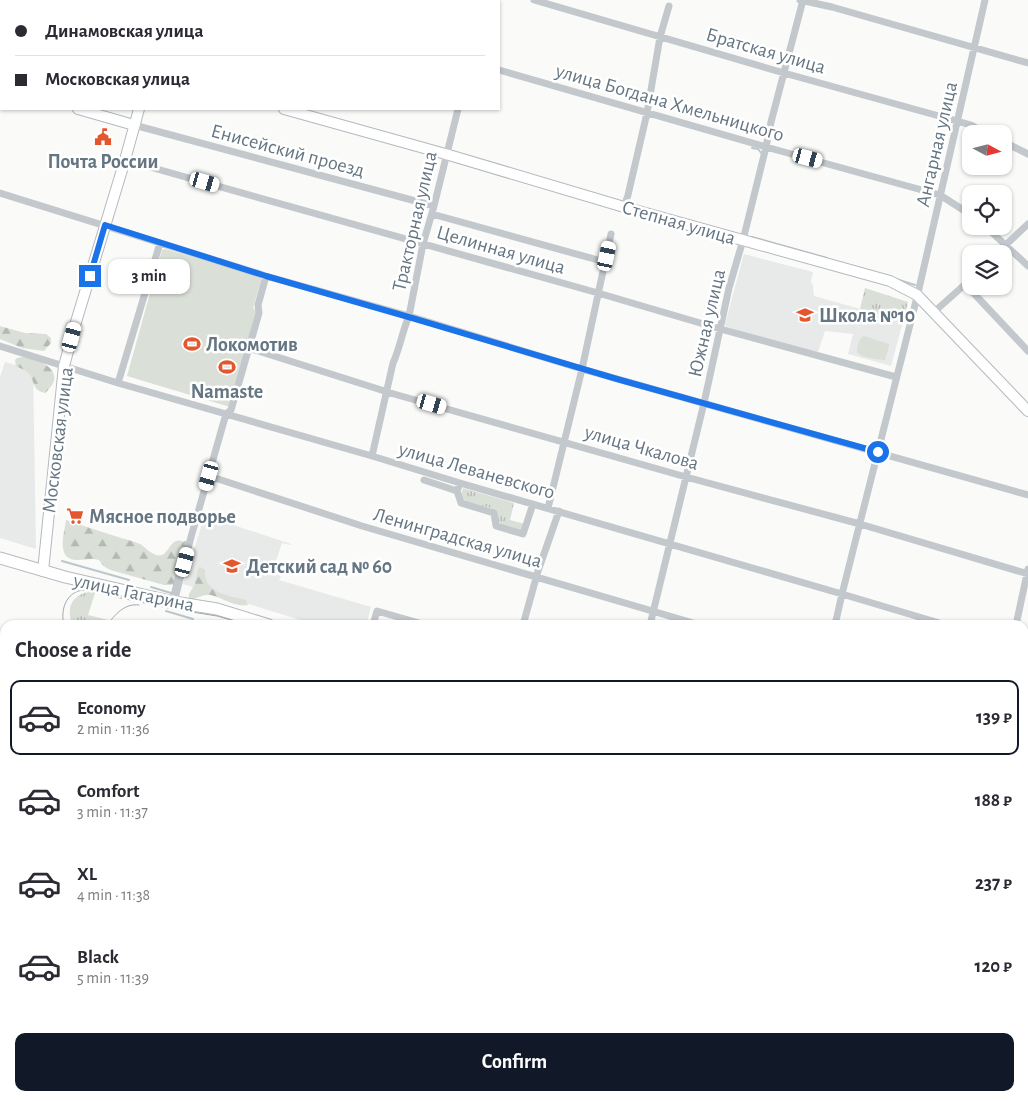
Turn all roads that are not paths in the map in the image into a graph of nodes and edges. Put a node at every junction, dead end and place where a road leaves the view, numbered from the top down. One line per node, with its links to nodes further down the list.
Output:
1 (534, 0): 5 (street, Братская улица)
2 (802, 0): 6 (street); 9 (street, Южная улица)
3 (985, 0): 6 (street, Ангарная улица)
4 (669, 6): 5 (street)
5 (660, 37): 9 (street, Братская улица); 15 (street)
6 (974, 48): 7 (street); 16 (street, Ангарная улица)
7 (1028, 63)
8 (500, 70): 15 (street, улица Богдана Хмельницкого)
9 (784, 73): 16 (street, Братская улица); 20 (street, Южная улица)
10 (82, 110): 17 (street)
11 (139, 110): 17 (street, Московская улица)
12 (291, 110): 14 (street, Степная улица)
13 (458, 110): 21 (street, Тракторная улица)
14 (306, 112): 21 (street, Степная улица)
15 (647, 113): 20 (street, улица Богдана Хмельницкого); 27 (street)
16 (957, 121): 18 (street, Братская улица); 25 (street, Ангарная улица)
17 (134, 125): 23 (street, Московская улица); 26 (street, Енисейский проезд)
18 (968, 125)
19 (1012, 146): 22 (street)
20 (766, 147): 25 (street, улица Богдана Хмельницкого); 34 (street, Южная улица)
21 (446, 154): 26 (street, Тракторная улица); 27 (street, Степная улица)
22 (1028, 154)
23 (125, 160): 31 (street, Московская улица); 36 (street, Целинная улица)
24 (0, 192): 31 (street)
25 (940, 195): 28 (street, улица Богдана Хмельницкого); 43 (street, Ангарная улица)
26 (434, 206): 29 (street, Тракторная улица)
27 (624, 207): 34 (street, Степная улица)
28 (962, 210)
29 (432, 214): 36 (street, Тракторная улица); 38 (street)
30 (1028, 224): 37 (street)
31 (105, 225): 35 (street); 51 (street, Московская улица)
32 (611, 234): 38 (street)
33 (996, 235): 37 (street)
34 (743, 240): 43 (street, Степная улица); 47 (street, Южная улица)
35 (160, 243): 40 (street); 54 (street)
36 (423, 244): 42 (street, Целинная улица); 46 (street, Тракторная улица)
37 (1006, 244): 39 (street)
38 (605, 262): 42 (street)
39 (1028, 266)
40 (266, 276): 46 (street); 49 (street)
41 (962, 287): 45 (street)
42 (598, 293): 47 (street, Целинная улица); 52 (street)
43 (918, 295): 45 (street, Степная улица); 53 (street, Ангарная улица)
44 (979, 295): 50 (street)
45 (934, 312): 57 (street, Степная улица)
46 (409, 316): 52 (street); 55 (street, Тракторная улица)
47 (720, 329): 53 (street, Целинная улица); 56 (street, Южная улица)
48 (0, 346): 51 (street, улица Леваневского)
49 (249, 348): 55 (street, улица Чкалова); 58 (street)
50 (1028, 351)
51 (64, 366): 54 (street, улица Леваневского); 74 (street, Московская улица)
52 (582, 369): 56 (street); 59 (street)
53 (896, 377): 60 (street, Ангарная улица)
54 (118, 383): 58 (street, улица Леваневского)
55 (387, 392): 59 (street, улица Чкалова); 61 (street, Тракторная улица)
56 (704, 403): 60 (street); 63 (street, Южная улица)
57 (1028, 411)
58 (226, 414): 61 (street, улица Леваневского); 62 (street)
59 (565, 442): 63 (street, улица Чкалова); 69 (street)
60 (878, 452): 67 (street); 71 (street, Ангарная улица)
61 (372, 456): 65 (street, улица Леваневского)
62 (209, 476): 76 (street, Ленинградская улица); 78 (street)
63 (686, 477): 71 (street, улица Чкалова); 72 (street, Южная улица)
64 (424, 480): 66 (street)
65 (460, 483): 66 (street); 68 (street, улица Леваневского)
66 (457, 491): 68 (street)
67 (1028, 495)
68 (533, 504): 69 (street, улица Леваневского)
69 (548, 508): 70 (street, улица Леваневского)
70 (559, 511): 72 (street, улица Леваневского); 76 (street)
71 (860, 524): 75 (street, улица Чкалова); 77 (street, Ангарная улица)
72 (670, 544): 77 (street, улица Леваневского); 79 (street, Южная улица)
73 (0, 558): 74 (main road, улица Гагарина)
74 (43, 571): 78 (main road, улица Гагарина)
75 (1028, 572): 88 (street)
76 (536, 577): 79 (street, Ленинградская улица); 83 (street)
77 (842, 594): 86 (street, Ангарная улица); 87 (street, улица Леваневского)
78 (174, 602): 80 (main road, улица Гагарина)
79 (654, 611): 84 (street, Южная улица); 85 (street, Ленинградская улица)
80 (253, 620)
81 (374, 620): 82 (street)
82 (410, 620)
83 (524, 620)
84 (651, 620)
85 (684, 620)
86 (836, 620)
87 (929, 620)
88 (1017, 620)

